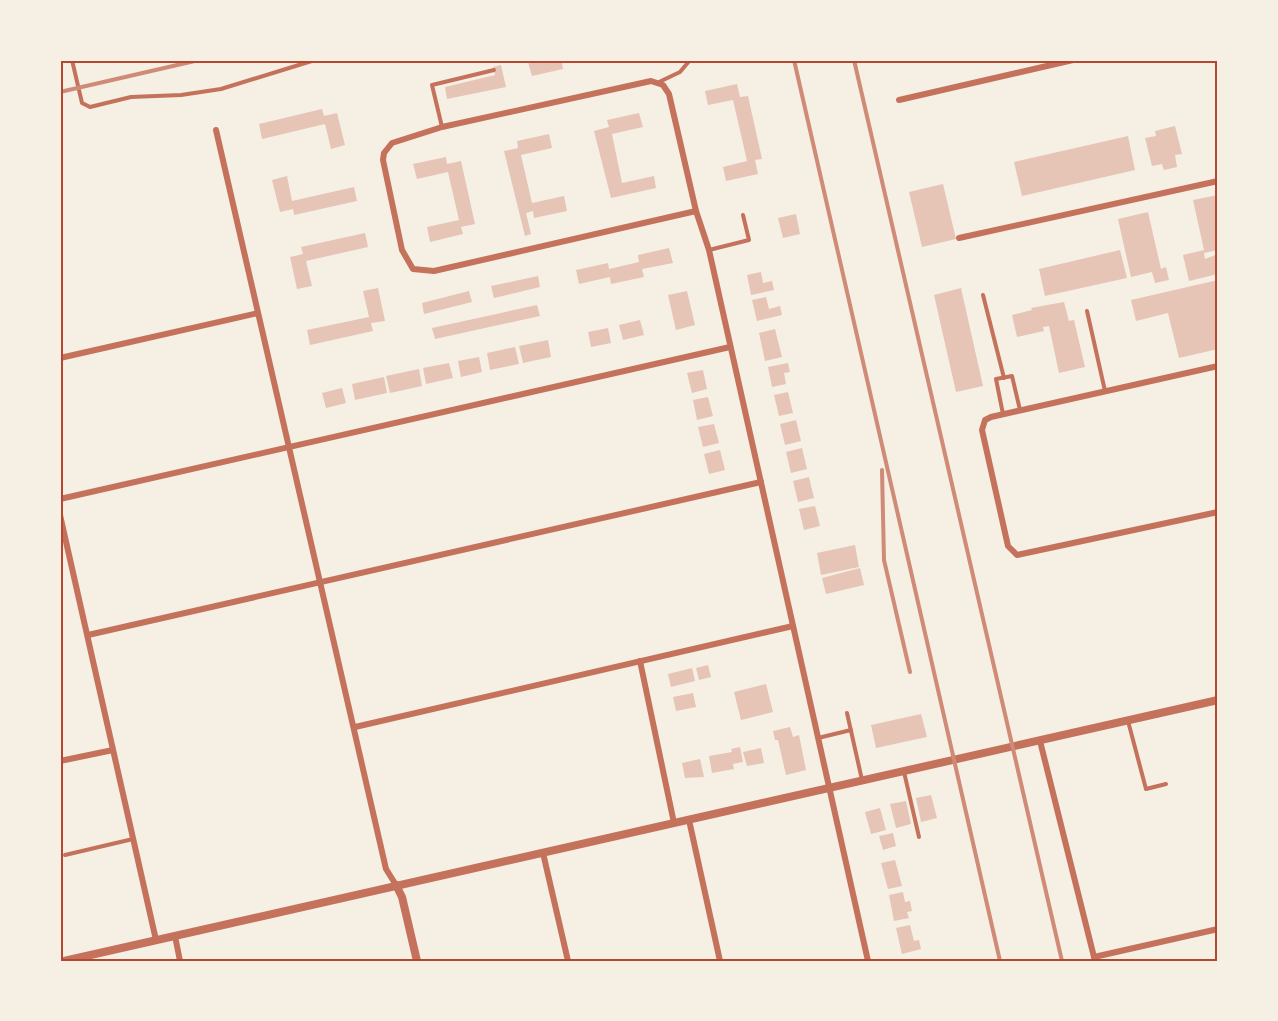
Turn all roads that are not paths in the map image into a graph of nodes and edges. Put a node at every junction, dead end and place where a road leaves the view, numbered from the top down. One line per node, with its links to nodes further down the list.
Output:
1 (72, 60): 2 (lane)
2 (315, 60)
3 (690, 60): 6 (lane)
4 (1073, 60): 7 (street)
5 (494, 70): 8 (lane)
6 (658, 82): 8 (street); 11 (street)
7 (899, 100)
8 (442, 127): 11 (street)
9 (216, 130): 17 (street)
10 (1218, 181): 13 (street)
11 (696, 211): 14 (street)
12 (743, 214): 14 (lane)
13 (959, 238)
14 (709, 250): 18 (street)
15 (983, 296): 21 (lane)
16 (1088, 311): 22 (lane)
17 (258, 313): 19 (street); 25 (street)
18 (730, 347): 25 (street); 26 (street)
19 (60, 358)
20 (1218, 366): 22 (street)
21 (1004, 378): 23 (lane); 24 (lane)
22 (1105, 391): 23 (street)
23 (1020, 410): 24 (street)
24 (1003, 414): 28 (street)
25 (290, 447): 27 (street); 30 (street)
26 (761, 482): 30 (street); 31 (street)
27 (60, 499)
28 (1218, 512)
29 (60, 515): 32 (street)
30 (321, 582): 32 (street); 37 (street)
31 (793, 626): 33 (street); 39 (street)
32 (88, 635): 41 (street)
33 (640, 661): 37 (street); 48 (street)
34 (1218, 700): 36 (street)
35 (847, 713): 38 (lane)
36 (1128, 721): 40 (street); 45 (lane)
37 (355, 726): 53 (street)
38 (851, 730): 39 (lane); 44 (lane)
39 (817, 738): 46 (street)
40 (1040, 741): 43 (street); 57 (street)
41 (113, 750): 42 (street); 50 (street)
42 (60, 761)
43 (904, 771): 44 (street); 49 (lane)
44 (862, 781): 46 (street)
45 (1166, 784)
46 (828, 788): 47 (street); 63 (street)
47 (689, 820): 48 (street); 62 (street)
48 (674, 823): 51 (street)
49 (919, 837)
50 (133, 839): 52 (lane); 56 (street)
51 (543, 853): 53 (street); 61 (street)
52 (65, 855)
53 (396, 885): 55 (street); 60 (street)
54 (1218, 929): 57 (street)
55 (175, 936): 56 (street); 59 (street)
56 (156, 940): 58 (street)
57 (1095, 959)
58 (64, 961)
59 (180, 961)
60 (417, 961)
61 (568, 961)
62 (720, 961)
63 (868, 961)

